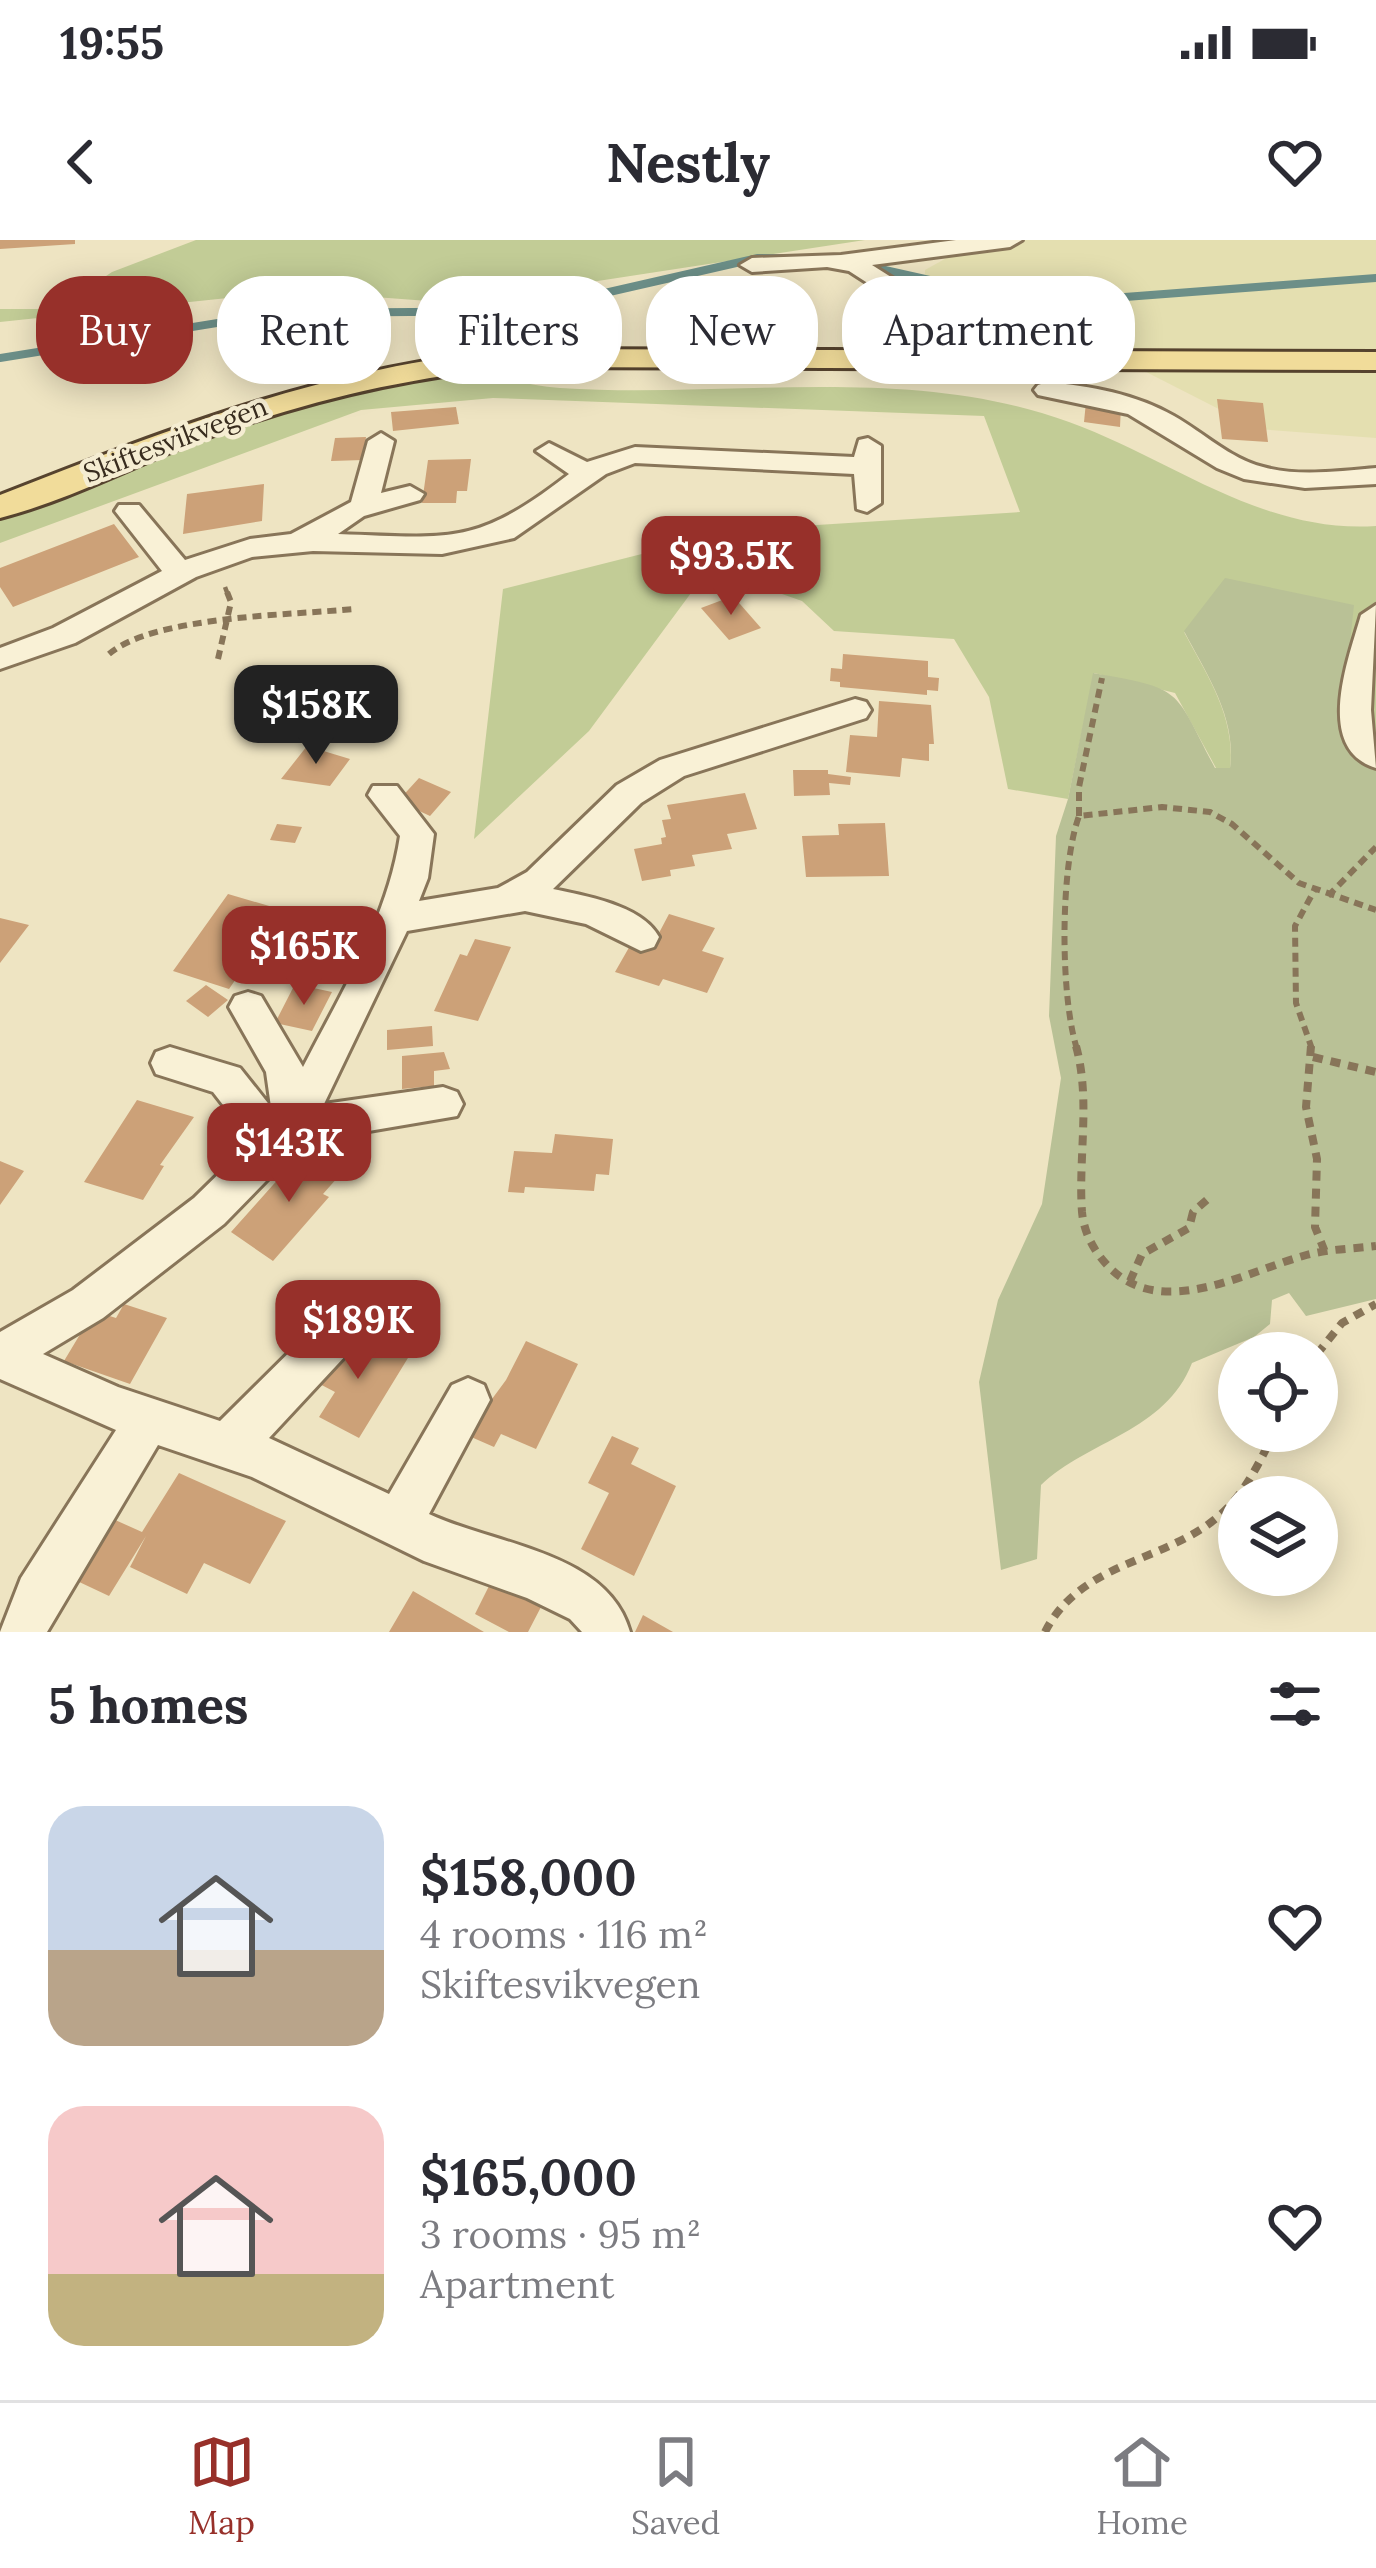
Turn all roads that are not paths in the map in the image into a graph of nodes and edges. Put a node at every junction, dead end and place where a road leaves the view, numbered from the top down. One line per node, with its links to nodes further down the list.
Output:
1 (1010, 240): 2 (street)
2 (842, 262): 3 (street); 4 (street)
3 (752, 265)
4 (875, 276)
5 (842, 359): 15 (main road, Skiftesvikvegen)
6 (1135, 360): 7 (main road, Skiftesvikvegen)
7 (1376, 361)
8 (1047, 390): 12 (street)
9 (381, 441): 16 (street)
10 (549, 451): 11 (street)
11 (584, 471): 14 (street); 18 (street)
12 (1376, 476)
13 (410, 494): 16 (street)
14 (867, 503)
15 (0, 506)
16 (364, 506): 18 (street)
17 (129, 512): 19 (street)
18 (296, 542): 19 (street)
19 (182, 576): 21 (street)
20 (1376, 615): 23 (street)
21 (0, 659)
22 (855, 710): 25 (street)
23 (1376, 756)
24 (385, 795): 26 (street)
25 (503, 902): 26 (street); 27 (street)
26 (393, 919): 31 (street)
27 (641, 937)
28 (248, 1007): 31 (street)
29 (170, 1063): 32 (street)
30 (443, 1104): 31 (street)
31 (293, 1126): 32 (street)
32 (257, 1164): 34 (street)
33 (347, 1324): 37 (street)
34 (0, 1357): 36 (street)
35 (468, 1400): 38 (street)
36 (149, 1418): 37 (street); 39 (street)
37 (226, 1444): 38 (street)
38 (398, 1524): 40 (street)
39 (22, 1632)
40 (606, 1632)

